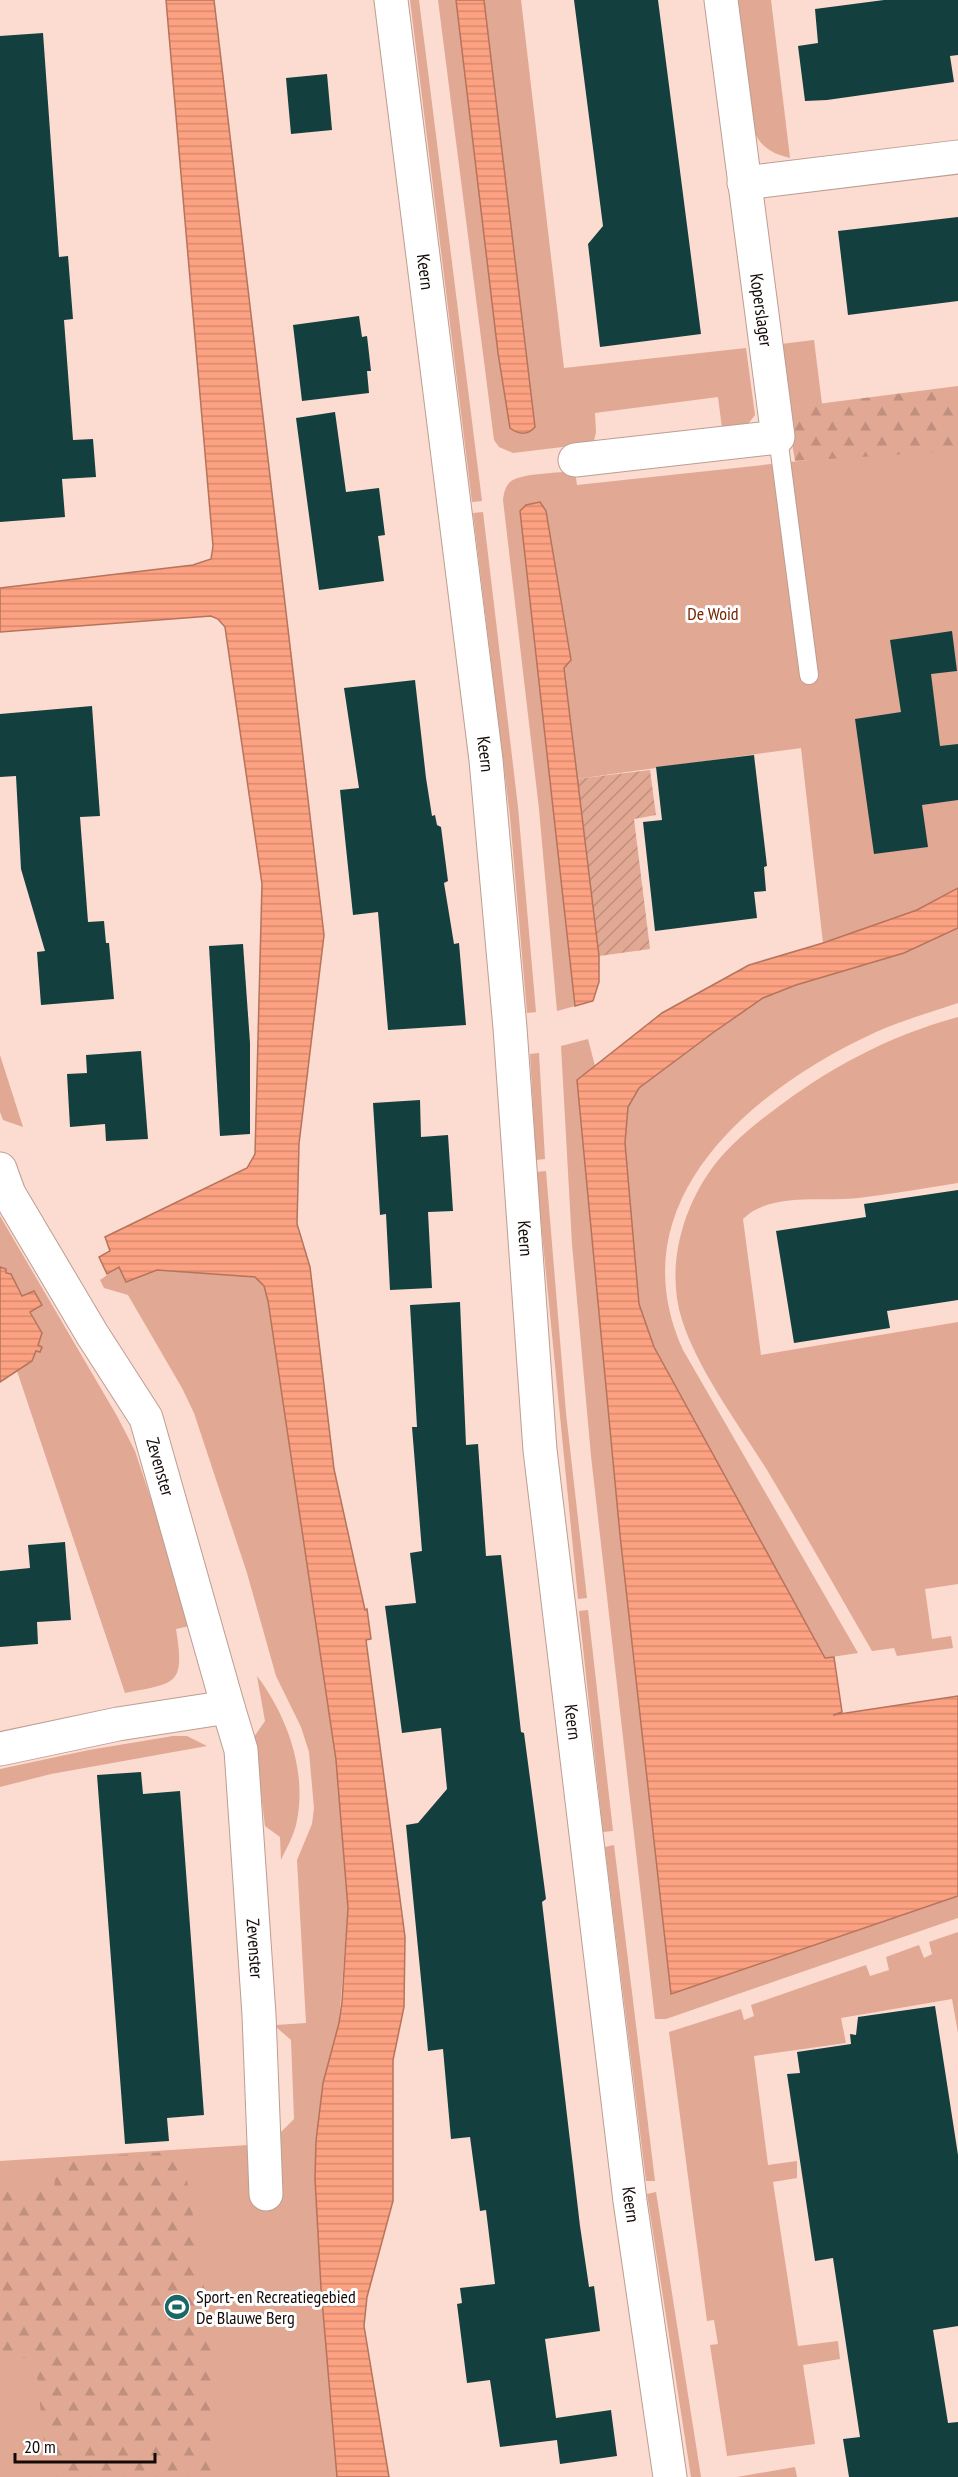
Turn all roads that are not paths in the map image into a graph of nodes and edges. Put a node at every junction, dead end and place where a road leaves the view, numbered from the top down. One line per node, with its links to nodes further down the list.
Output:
1 (390, 0): 12 (street, Keern)
2 (721, 0): 4 (street, Koperslager)
3 (958, 157): 4 (street)
4 (744, 183): 5 (street, Koperslager)
5 (778, 436): 6 (street); 7 (lane, Koperslager)
6 (575, 460)
7 (809, 675)
8 (0, 1169): 9 (street, Zevenster)
9 (228, 1707): 10 (street); 11 (street, Zevenster)
10 (0, 1749)
11 (266, 2194)
12 (670, 2477)

